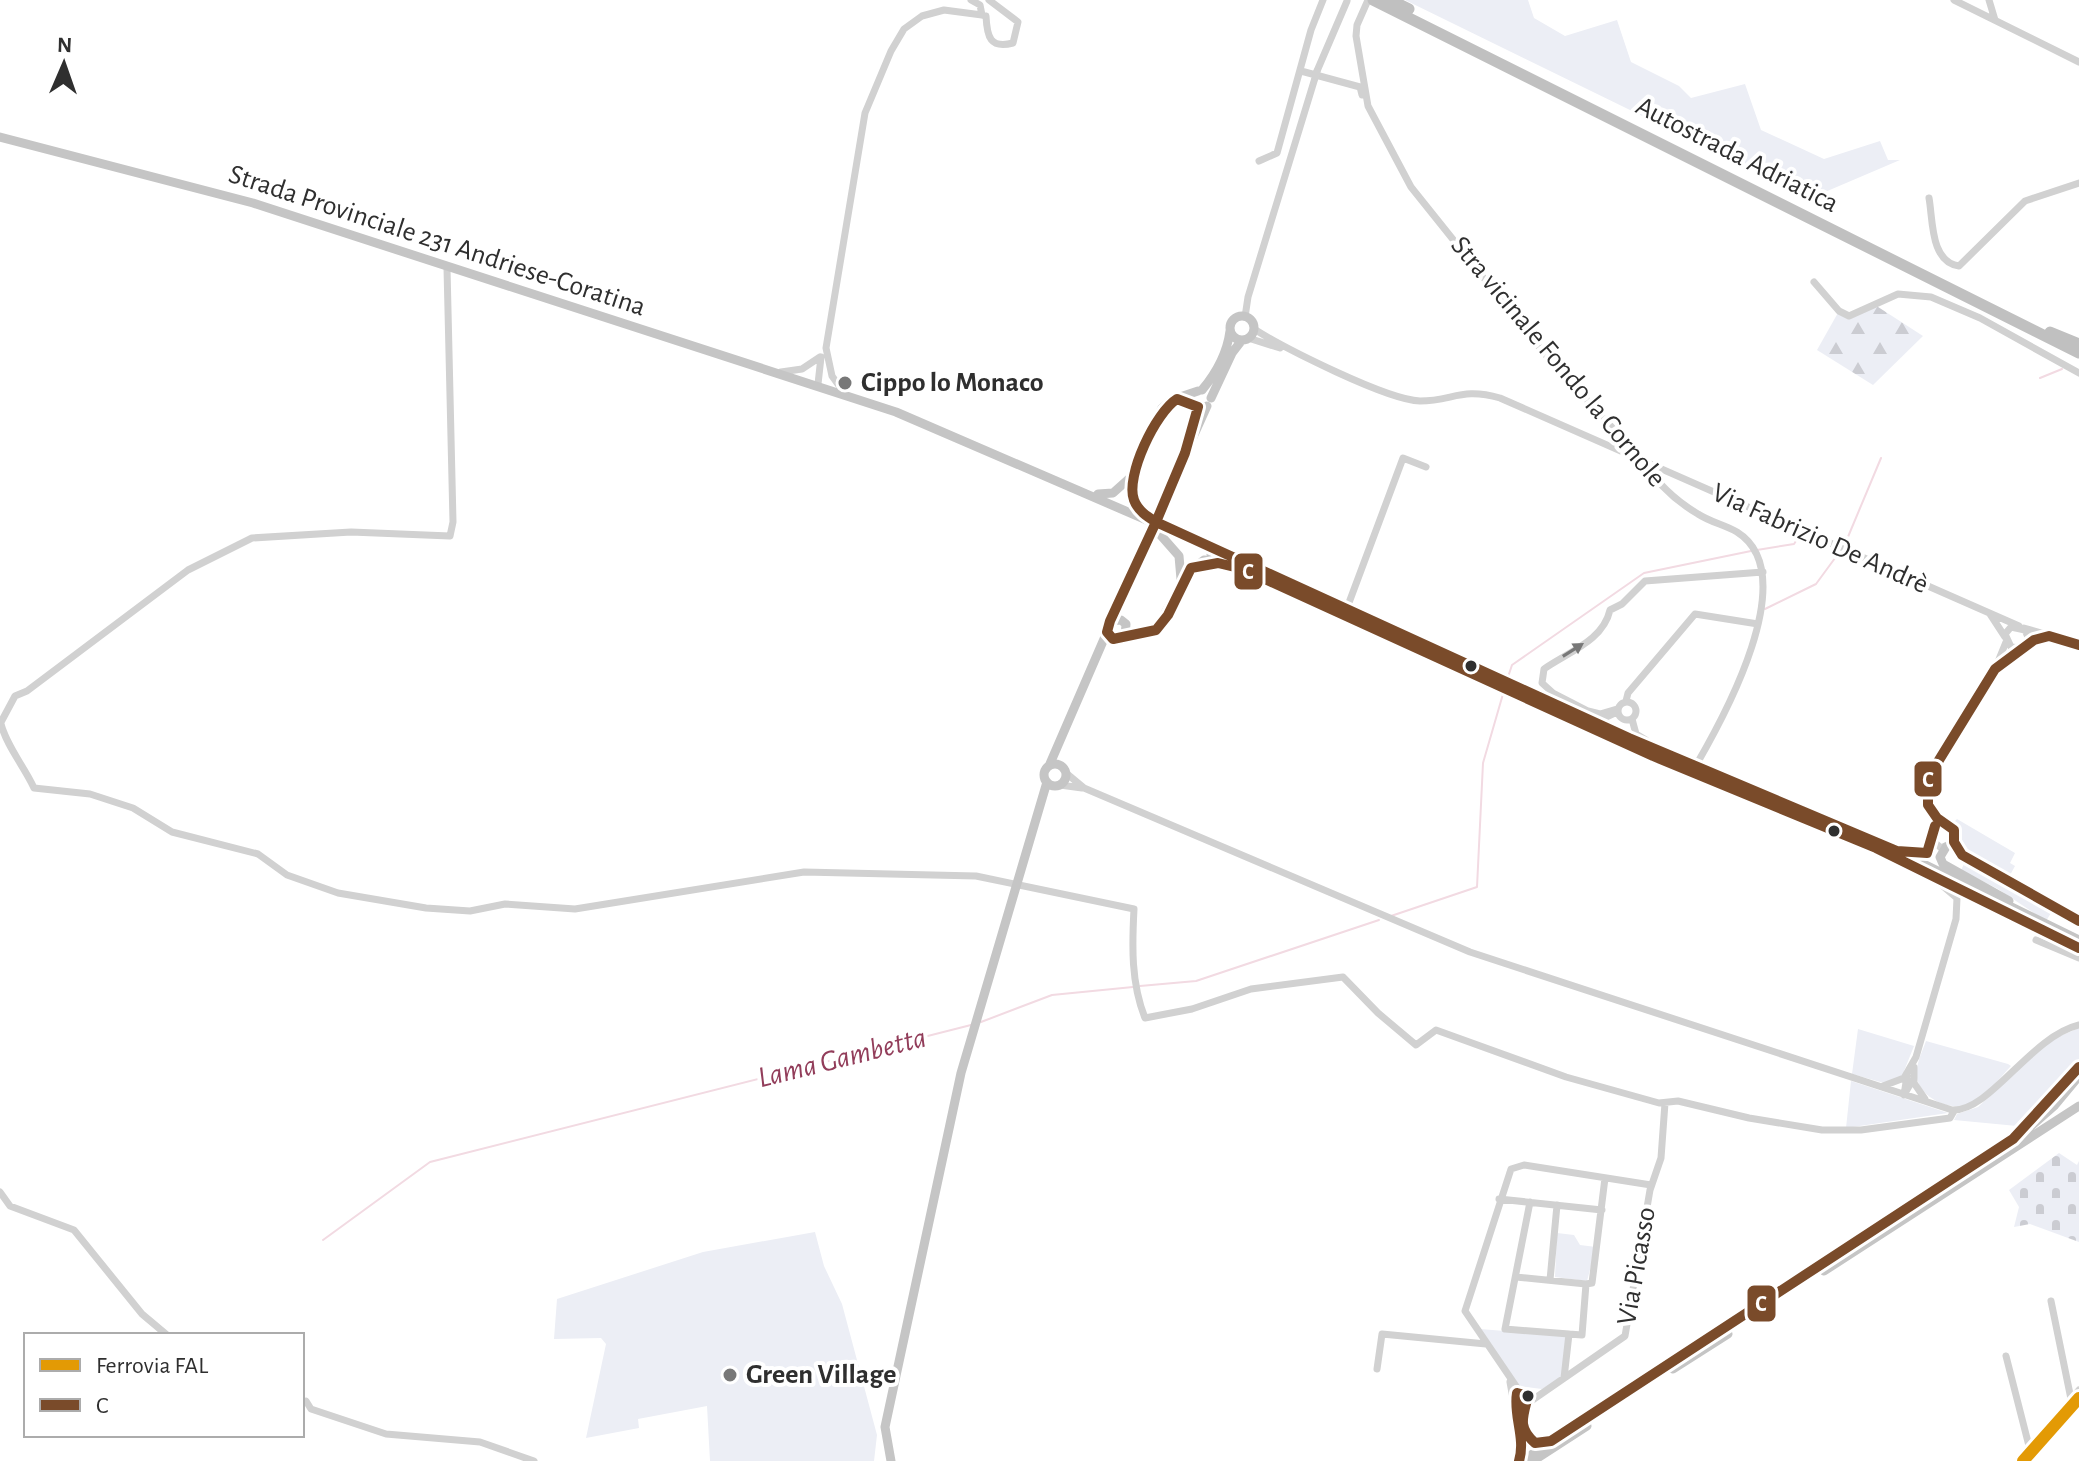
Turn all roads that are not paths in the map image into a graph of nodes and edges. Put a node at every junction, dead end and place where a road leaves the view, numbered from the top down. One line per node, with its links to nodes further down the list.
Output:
1 (971, 0): 9 (street)
2 (989, 0): 9 (street)
3 (1323, 0): 12 (street)
4 (1371, 0): 13 (street, Stra vicinale Fondo la Cornole); 25 (highway, Autostrada Adriatica)
5 (1391, 0): 23 (highway, Autostrada Adriatica)
6 (1954, 0): 10 (street)
7 (1989, 0): 10 (street)
8 (1347, 1): 20 (street)
9 (982, 15): 24 (street)
10 (1995, 20): 11 (street)
11 (2079, 62)
12 (1301, 71): 13 (street); 15 (street)
13 (1368, 106): 36 (street, Stra vicinale Fondo la Cornole)
14 (0, 137): 18 (main road, Strada Provinciale 231 Andriese-Coratina)
15 (1259, 161)
16 (2079, 183): 17 (street)
17 (1929, 198)
18 (447, 268): 28 (main road, Strada Provinciale 231 Andriese-Coratina); 62 (street)
19 (1814, 282): 29 (street)
20 (1245, 317): 21 (main road); 22 (main road)
21 (1230, 331): 22 (main road); 31 (main road)
22 (1248, 336): 35 (main road); 36 (street, Via Fabrizio De Andrè)
23 (2079, 344)
24 (826, 348): 26 (street); 27 (street)
25 (2079, 353)
26 (820, 357): 28 (street); 30 (street)
27 (827, 365): 30 (street); 32 (street)
28 (781, 372): 30 (main road, Strada Provinciale 231 Andriese-Coratina)
29 (2079, 373)
30 (818, 384): 32 (main road, Strada Provinciale 231 Andriese-Coratina)
31 (1200, 390): 34 (main road); 35 (main road); 35 (main road)
32 (845, 394): 33 (main road, Strada Provinciale 231 Andriese-Coratina)
33 (856, 398): 39 (main road, Strada Provinciale 231 Andriese-Coratina); 40 (main road, Strada Provinciale 231 Andriese-Coratina)
34 (1177, 399): 35 (main road); 38 (main road)
35 (1202, 404): 44 (main road, bridge)
36 (1641, 459): 42 (street, Stra vicinale Fondo la Cornole); 46 (street, Via Fabrizio De Andrè)
37 (1426, 467): 45 (street)
38 (1134, 474): 39 (main road); 40 (main road)
39 (1081, 490): 40 (main road, Strada Provinciale 231 Andriese-Coratina)
40 (1161, 529): 41 (main road, Strada Provinciale 231 Andriese-Coratina); 43 (main road); 45 (main road, Strada Provinciale 231 Andriese-Coratina)
41 (1243, 569): 43 (main road); 76 (main road, Strada Provinciale 231 Andriese-Coratina)
42 (1763, 572): 48 (street, Stra vicinale Fondo la Cornole); 59 (street, one-way to 42)
43 (1181, 584): 51 (main road)
44 (1124, 594): 47 (main road); 51 (main road)
45 (1347, 608): 60 (main road, Strada Provinciale 231 Andriese-Coratina)
46 (1989, 612): 49 (street, Via Fabrizio De Andrè); 53 (street)
47 (1111, 621): 50 (main road); 51 (main road)
48 (1758, 624): 58 (street); 66 (street, Stra vicinale Fondo la Cornole)
49 (2020, 626): 52 (street, Via Fabrizio De Andrè); 53 (street); 55 (street)
50 (1107, 632): 51 (main road); 56 (main road)
51 (1124, 633): 56 (main road)
52 (2049, 636): 54 (street, Via Fabrizio De Andrè); 55 (street)
53 (2006, 640): 55 (street); 57 (street)
54 (2079, 644)
55 (2023, 647): 57 (street)
56 (1096, 659): 63 (main road)
57 (1995, 669): 70 (street)
58 (1626, 701): 59 (street); 61 (street)
59 (1617, 710): 60 (street); 61 (street)
60 (1574, 713): 64 (main road, Strada Provinciale 231 Andriese-Coratina)
61 (1632, 719): 64 (street)
62 (0, 724): 77 (street)
63 (1059, 744): 65 (main road); 67 (main road)
64 (1671, 756): 66 (main road, Strada Provinciale 231 Andriese-Coratina)
65 (1049, 766): 67 (main road); 68 (main road)
66 (1695, 767): 75 (main road, Strada Provinciale 231 Andriese-Coratina)
67 (1065, 771): 68 (main road); 69 (street)
68 (1054, 785): 69 (street); 77 (main road)
69 (1084, 788): 93 (street)
70 (1928, 805): 71 (street); 72 (street)
71 (1944, 823): 72 (street); 74 (street)
72 (1935, 826): 73 (street)
73 (1932, 841): 74 (street); 75 (main road)
74 (1949, 845): 79 (street); 80 (main road)
75 (1897, 851): 80 (main road, Strada Provinciale 231 Andriese-Coratina)
76 (1918, 867): 78 (main road, Strada Provinciale 231 Andriese-Coratina); 81 (street)
77 (1016, 884): 95 (street); 128 (main road)
78 (1986, 901): 81 (street); 86 (main road, Strada Provinciale 231 Andriese-Coratina)
79 (2060, 914): 82 (street); 83 (street)
80 (2031, 918): 85 (main road, Strada Provinciale 231 Andriese-Coratina)
81 (1956, 919): 90 (street)
82 (2079, 921)
83 (2079, 929)
84 (2036, 940): 87 (street)
85 (2079, 940)
86 (2079, 947)
87 (2079, 958)
88 (2079, 1025): 98 (street)
89 (2079, 1067): 99 (main road)
90 (1910, 1075): 93 (street); 94 (street); 96 (street)
91 (2079, 1076): 99 (main road)
92 (2079, 1083): 99 (main road)
93 (1873, 1085): 94 (street)
94 (1904, 1095): 96 (street)
95 (1665, 1103): 98 (street); 101 (street, Via Picasso)
96 (1936, 1105): 98 (street)
97 (2079, 1106): 99 (main road)
98 (1954, 1111)
99 (2015, 1142): 125 (main road); 130 (main road)
100 (1605, 1178): 101 (street); 103 (street); 106 (street)
101 (1651, 1185): 116 (street, Via Picasso)
102 (0, 1192): 111 (street)
103 (1499, 1199): 104 (street); 113 (street)
104 (1530, 1202): 105 (street); 107 (street)
105 (1557, 1205): 106 (street); 108 (street)
106 (1602, 1210): 109 (street)
107 (1516, 1277): 108 (street); 112 (street)
108 (1550, 1280): 109 (street)
109 (1586, 1284): 112 (street)
110 (2051, 1301): 122 (street)
111 (165, 1333)
112 (1569, 1334): 116 (street)
113 (1486, 1344): 115 (street); 117 (street)
114 (2006, 1356): 126 (street)
115 (1377, 1369)
116 (1564, 1378): 118 (street, Via Picasso)
117 (1510, 1380): 120 (street); 121 (street)
118 (1548, 1390): 120 (street); 124 (street, Via Picasso)
119 (2079, 1390): 122 (street)
120 (1522, 1392): 121 (street); 124 (street)
121 (1515, 1399): 124 (street); 129 (street)
122 (2071, 1399): 126 (street)
123 (304, 1402): 127 (street)
124 (1525, 1404): 125 (street)
125 (1551, 1441): 129 (main road)
126 (2030, 1450): 131 (street)
127 (534, 1461)
128 (891, 1461)
129 (1520, 1461)
130 (1533, 1461)
131 (2018, 1461)

